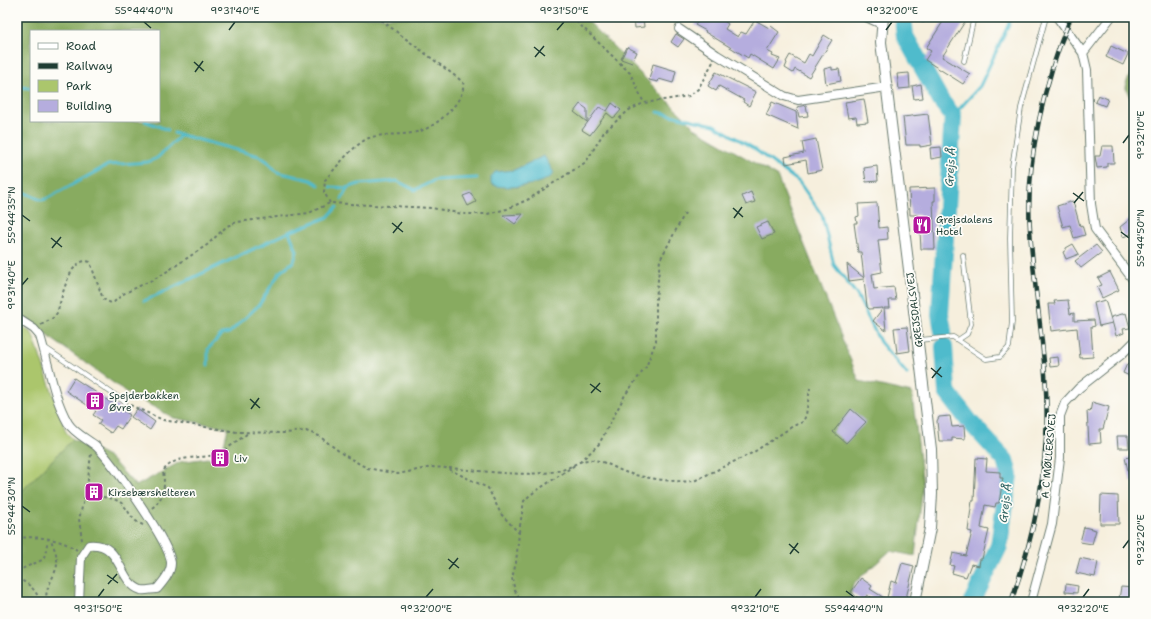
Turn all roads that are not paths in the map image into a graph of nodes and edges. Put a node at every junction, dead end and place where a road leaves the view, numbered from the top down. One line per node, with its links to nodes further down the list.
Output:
1 (866, 17): 6 (street)
2 (974, 17): 9 (lane)
3 (1046, 17): 15 (lane)
4 (1057, 17): 8 (street)
5 (1111, 17): 8 (street)
6 (882, 20): 10 (street, GREJSDALSVEJ)
7 (678, 29): 10 (street)
8 (1083, 53): 12 (street)
9 (964, 61)
10 (887, 87): 14 (street, GREJSDALSVEJ)
11 (963, 255): 15 (lane)
12 (1134, 281)
13 (17, 318): 17 (street)
14 (918, 340): 15 (lane); 20 (street, GREJSDALSVEJ)
15 (958, 340)
16 (1134, 342): 21 (street, A C MØLLERSVEJ)
17 (43, 346): 18 (lane); 19 (street)
18 (125, 402)
19 (79, 602)
20 (914, 602)
21 (1032, 602)

